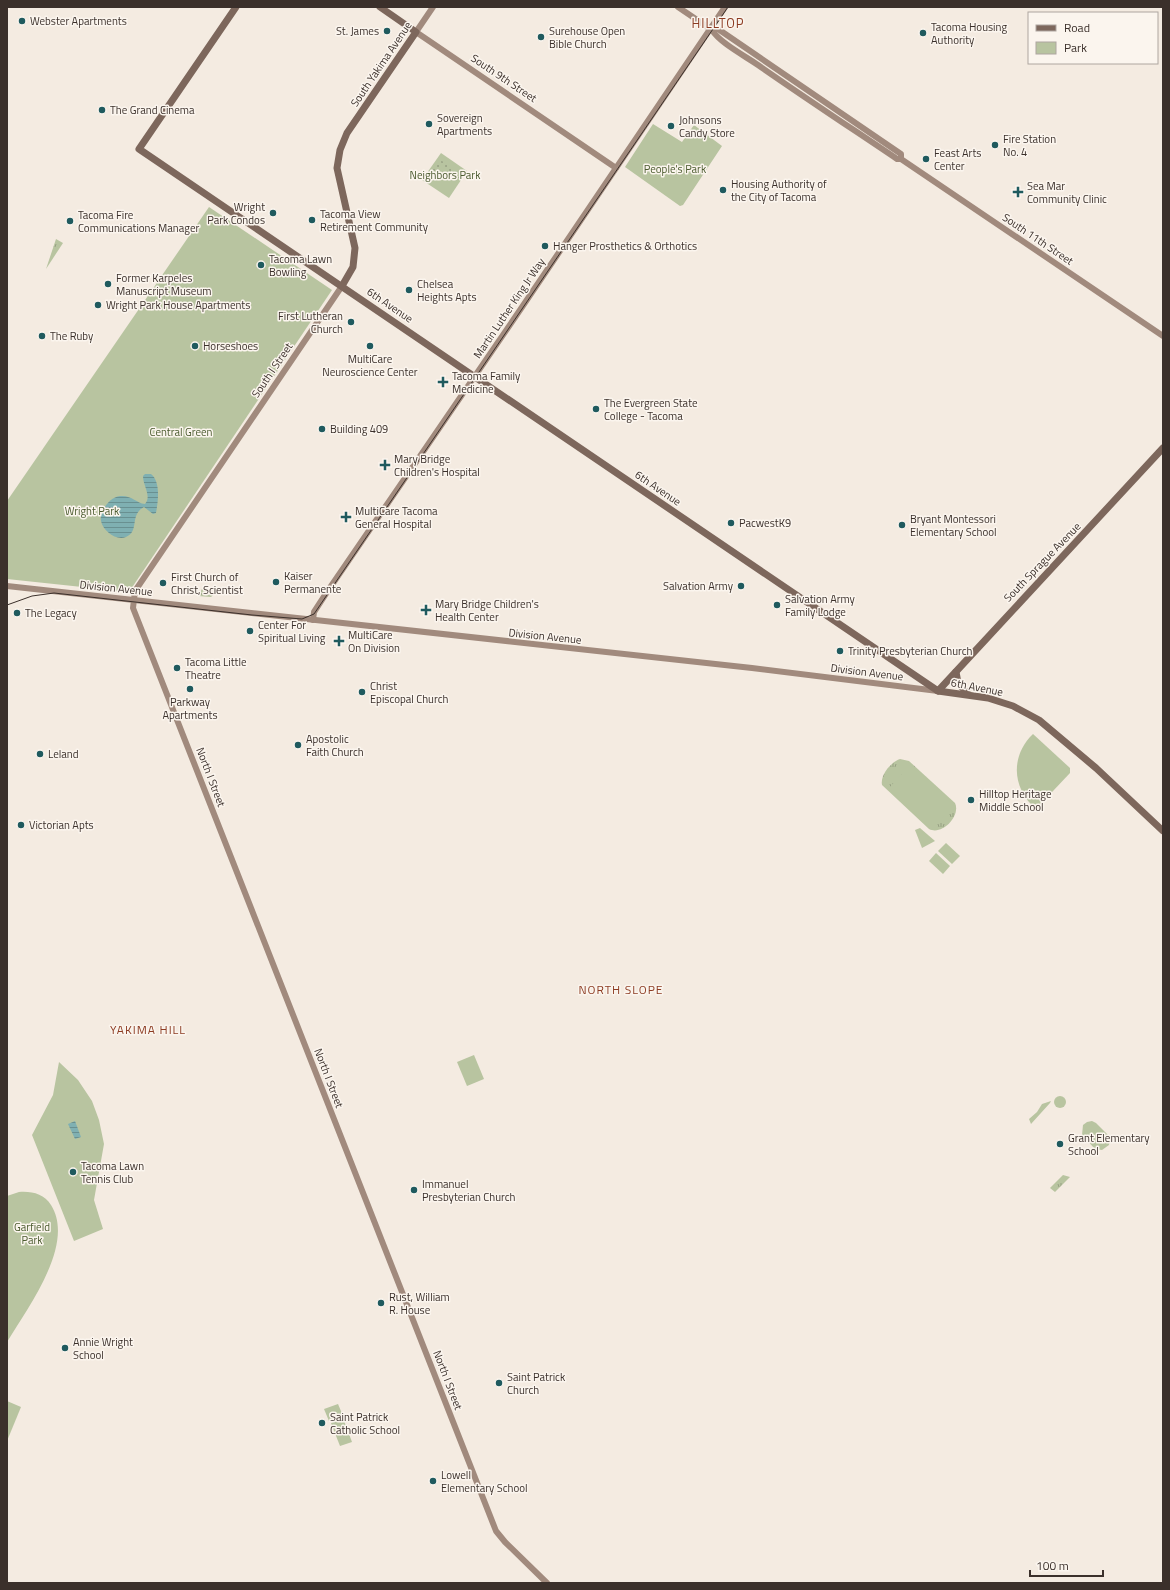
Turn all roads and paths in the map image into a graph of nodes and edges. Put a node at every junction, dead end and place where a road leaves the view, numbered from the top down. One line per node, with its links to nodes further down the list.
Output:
1 (236, 7): 10 (main road, 6th Avenue)
2 (380, 7): 7 (main road, South 9th Street)
3 (433, 7): 7 (main road, South Yakima Avenue)
4 (678, 7): 6 (main road, South 11th Street)
5 (725, 7): 6 (main road, Martin Luther King Jr Way)
6 (711, 29): 9 (main road, Martin Luther King Jr Way); 11 (main road, South 11th Street)
7 (416, 32): 8 (main road, South Yakima Avenue); 9 (main road, South 9th Street)
8 (347, 133): 10 (main road, South I Street)
9 (616, 168): 12 (main road, Martin Luther King Jr Way)
10 (342, 286): 12 (main road, 6th Avenue); 15 (main road, South I Street)
11 (1163, 336)
12 (474, 376): 16 (main road, Martin Luther King Jr Way); 18 (main road, 6th Avenue)
13 (1163, 448): 17 (main road, South Sprague Avenue)
14 (7, 586): 15 (main road, Division Avenue)
15 (134, 600): 16 (main road, Division Avenue); 21 (main road, North I Street)
16 (313, 620): 18 (main road, Division Avenue)
17 (956, 672): 18 (main road, South Sprague Avenue); 19 (main road)
18 (938, 691): 19 (main road, 6th Avenue)
19 (968, 694): 20 (main road, 6th Avenue)
20 (1163, 831)
21 (548, 1583)

